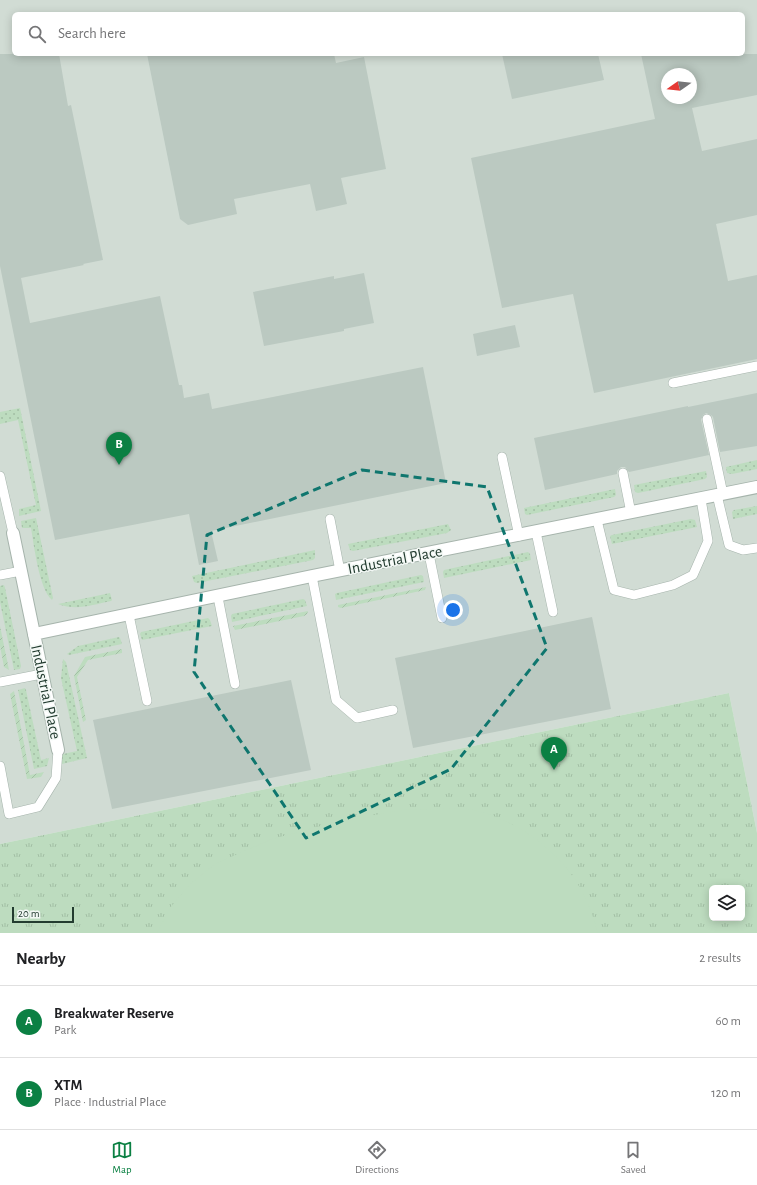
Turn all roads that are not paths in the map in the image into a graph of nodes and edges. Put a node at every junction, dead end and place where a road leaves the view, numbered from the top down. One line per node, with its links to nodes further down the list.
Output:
1 (757, 366): 2 (lane)
2 (673, 383)
3 (707, 419): 8 (lane)
4 (502, 457): 15 (lane)
5 (622, 473): 10 (lane)
6 (0, 476): 14 (lane)
7 (757, 487): 8 (street, Industrial Place)
8 (720, 495): 9 (street, Industrial Place); 16 (lane)
9 (701, 499): 10 (street, Industrial Place); 12 (lane)
10 (631, 513): 12 (street, Industrial Place)
11 (330, 520): 19 (lane)
12 (597, 520): 13 (street, Industrial Place)
13 (536, 532): 15 (street, Industrial Place); 23 (lane)
14 (13, 533): 18 (street, Industrial Place)
15 (519, 536): 17 (street, Industrial Place)
16 (757, 548)
17 (429, 554): 19 (street, Industrial Place); 25 (lane)
18 (21, 571): 20 (lane); 26 (street, Industrial Place)
19 (340, 571): 21 (street, Industrial Place)
20 (0, 575)
21 (312, 576): 22 (street, Industrial Place); 31 (lane)
22 (218, 597): 24 (street, Industrial Place); 29 (lane)
23 (553, 612)
24 (129, 615): 26 (street, Industrial Place); 30 (lane)
25 (442, 618)
26 (34, 634): 27 (street, Industrial Place)
27 (42, 674): 28 (lane); 32 (street, Industrial Place)
28 (0, 682)
29 (235, 684)
30 (147, 701)
31 (393, 710)
32 (58, 750): 33 (lane)
33 (0, 766)

